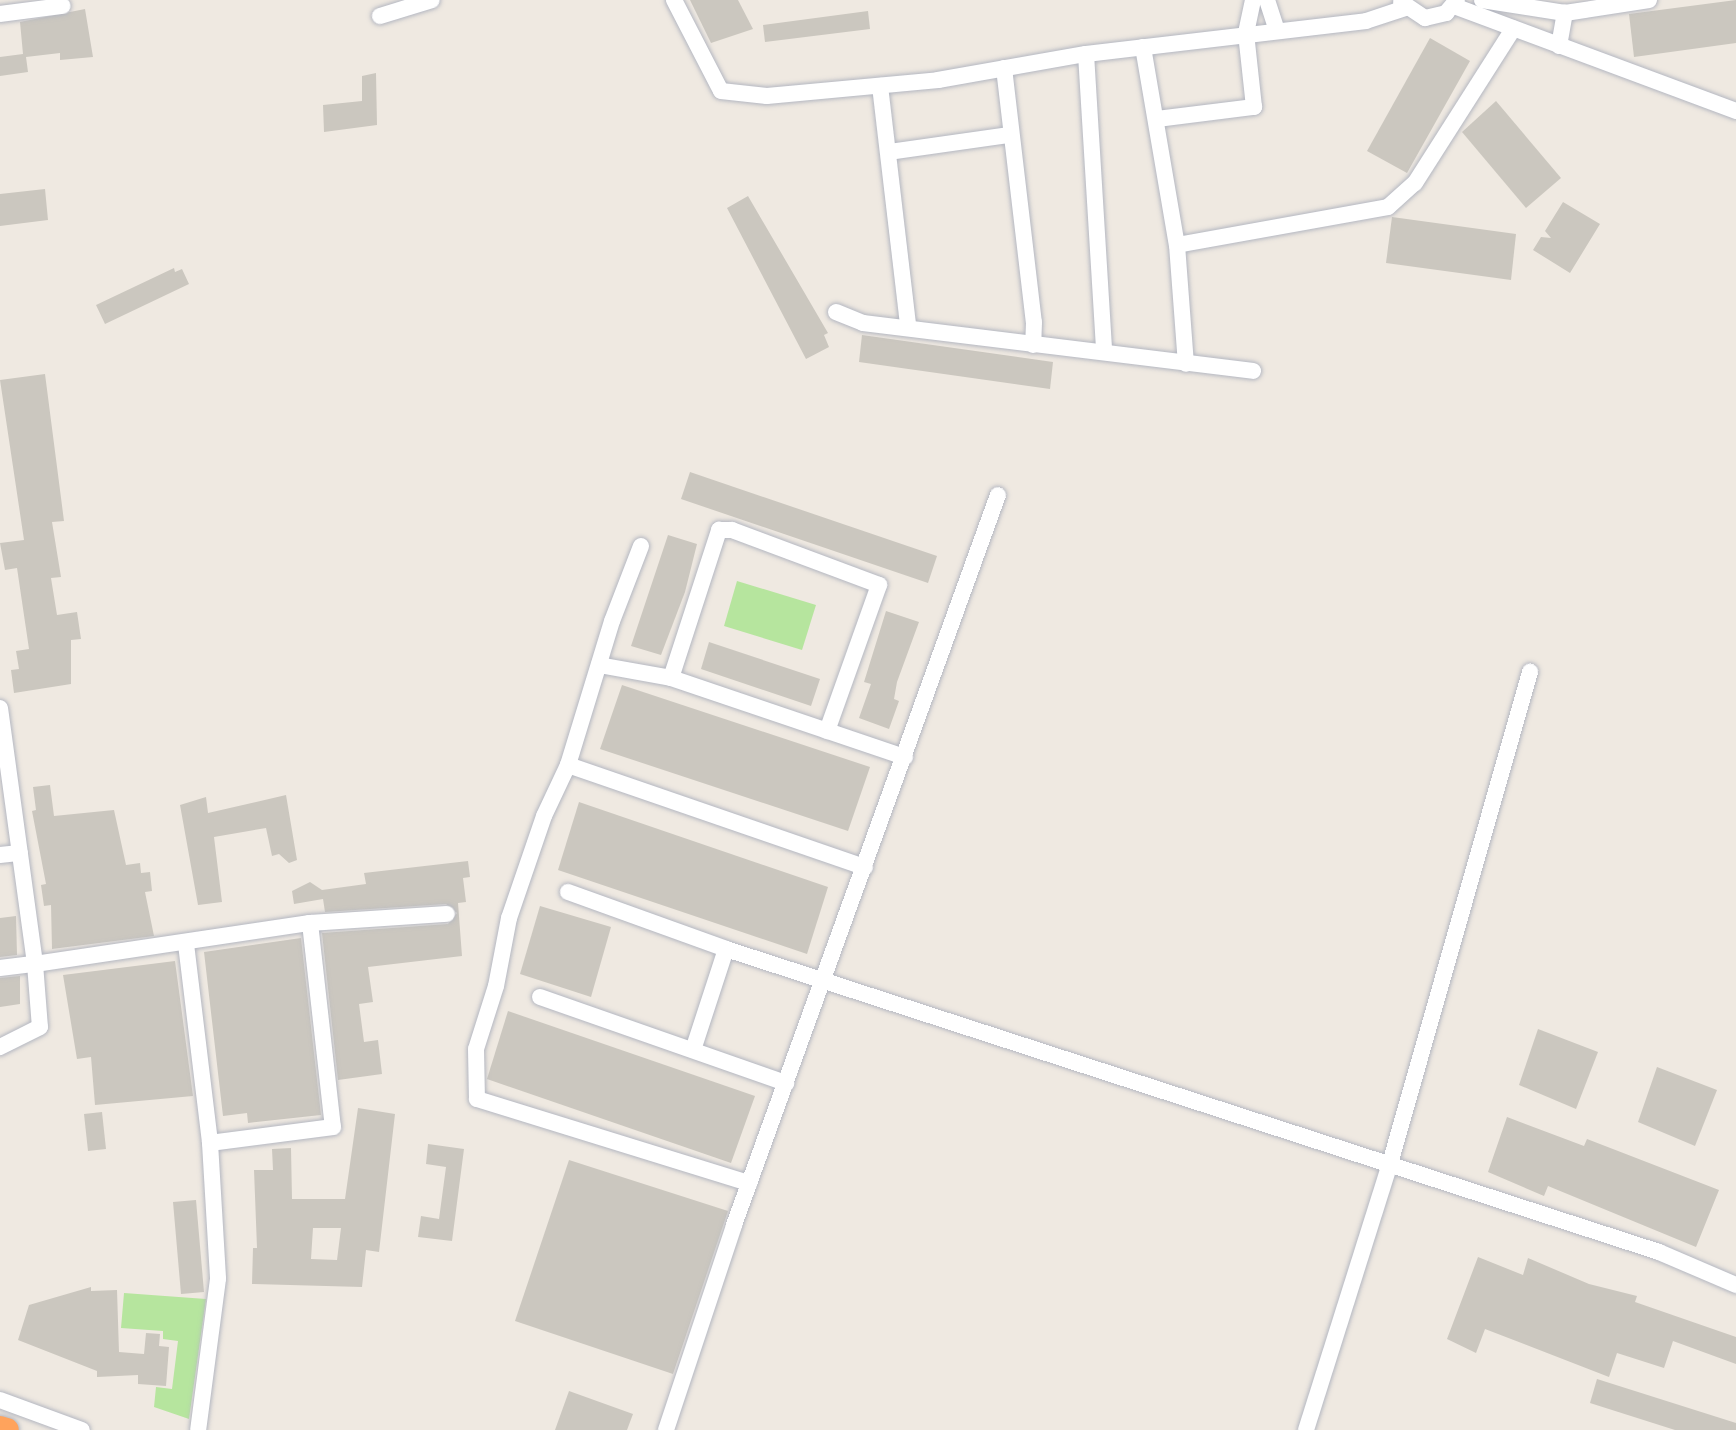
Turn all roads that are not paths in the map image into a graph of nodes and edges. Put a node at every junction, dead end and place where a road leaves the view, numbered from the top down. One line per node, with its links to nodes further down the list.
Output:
1 (432, 0): 13 (street)
2 (674, 0): 21 (street)
3 (1253, 0): 16 (street)
4 (1267, 0): 15 (street)
5 (1482, 0): 7 (street)
6 (1649, 0): 11 (street)
7 (1514, 2): 11 (street)
8 (1456, 3): 9 (street); 14 (street)
9 (1402, 4): 15 (street)
10 (62, 6): 12 (street)
11 (1565, 13): 17 (street)
12 (0, 15)
13 (380, 16)
14 (1513, 29): 17 (street); 26 (street)
15 (1277, 30): 16 (street)
16 (1246, 33): 18 (street); 23 (street)
17 (1559, 46): 22 (street)
18 (1143, 47): 19 (street); 23 (street)
19 (1086, 54): 20 (street); 30 (street)
20 (1004, 68): 21 (street); 24 (street)
21 (880, 86): 25 (street)
22 (1736, 111)
23 (1157, 119): 26 (street)
24 (1009, 135): 25 (street); 29 (street)
25 (889, 152): 28 (street)
26 (1177, 245): 31 (street)
27 (836, 312): 28 (street)
28 (908, 326): 29 (street)
29 (1033, 345): 30 (street)
30 (1104, 350): 31 (street)
31 (1186, 364): 32 (street)
32 (1253, 371)
33 (998, 495): 41 (street)
34 (641, 546): 35 (street)
35 (599, 665): 37 (street); 42 (street)
36 (1530, 671): 59 (street)
37 (671, 678): 39 (street); 39 (street)
38 (0, 708): 40 (street)
39 (827, 731): 41 (street)
40 (3, 750): 43 (street)
41 (905, 757): 45 (street)
42 (568, 765): 45 (street); 60 (street)
43 (20, 853): 44 (street); 51 (street)
44 (0, 855)
45 (865, 867): 53 (street)
46 (568, 892): 50 (street)
47 (447, 914): 48 (street)
48 (310, 923): 49 (street); 58 (street)
49 (186, 944): 51 (street); 58 (street)
50 (726, 949): 53 (street); 56 (street)
51 (35, 964): 52 (street); 55 (street)
52 (0, 968)
53 (825, 978): 57 (street); 59 (street)
54 (540, 997): 56 (street)
55 (0, 1047)
56 (693, 1051): 57 (street)
57 (786, 1083): 60 (street)
58 (210, 1143): 66 (street)
59 (1389, 1167): 61 (street); 68 (street)
60 (749, 1183): 67 (street)
61 (1736, 1285)
62 (0, 1400): 65 (street)
63 (0, 1427): 64 (highway)
64 (7, 1430)
65 (82, 1430)
66 (198, 1430)
67 (666, 1430)
68 (1306, 1430)

